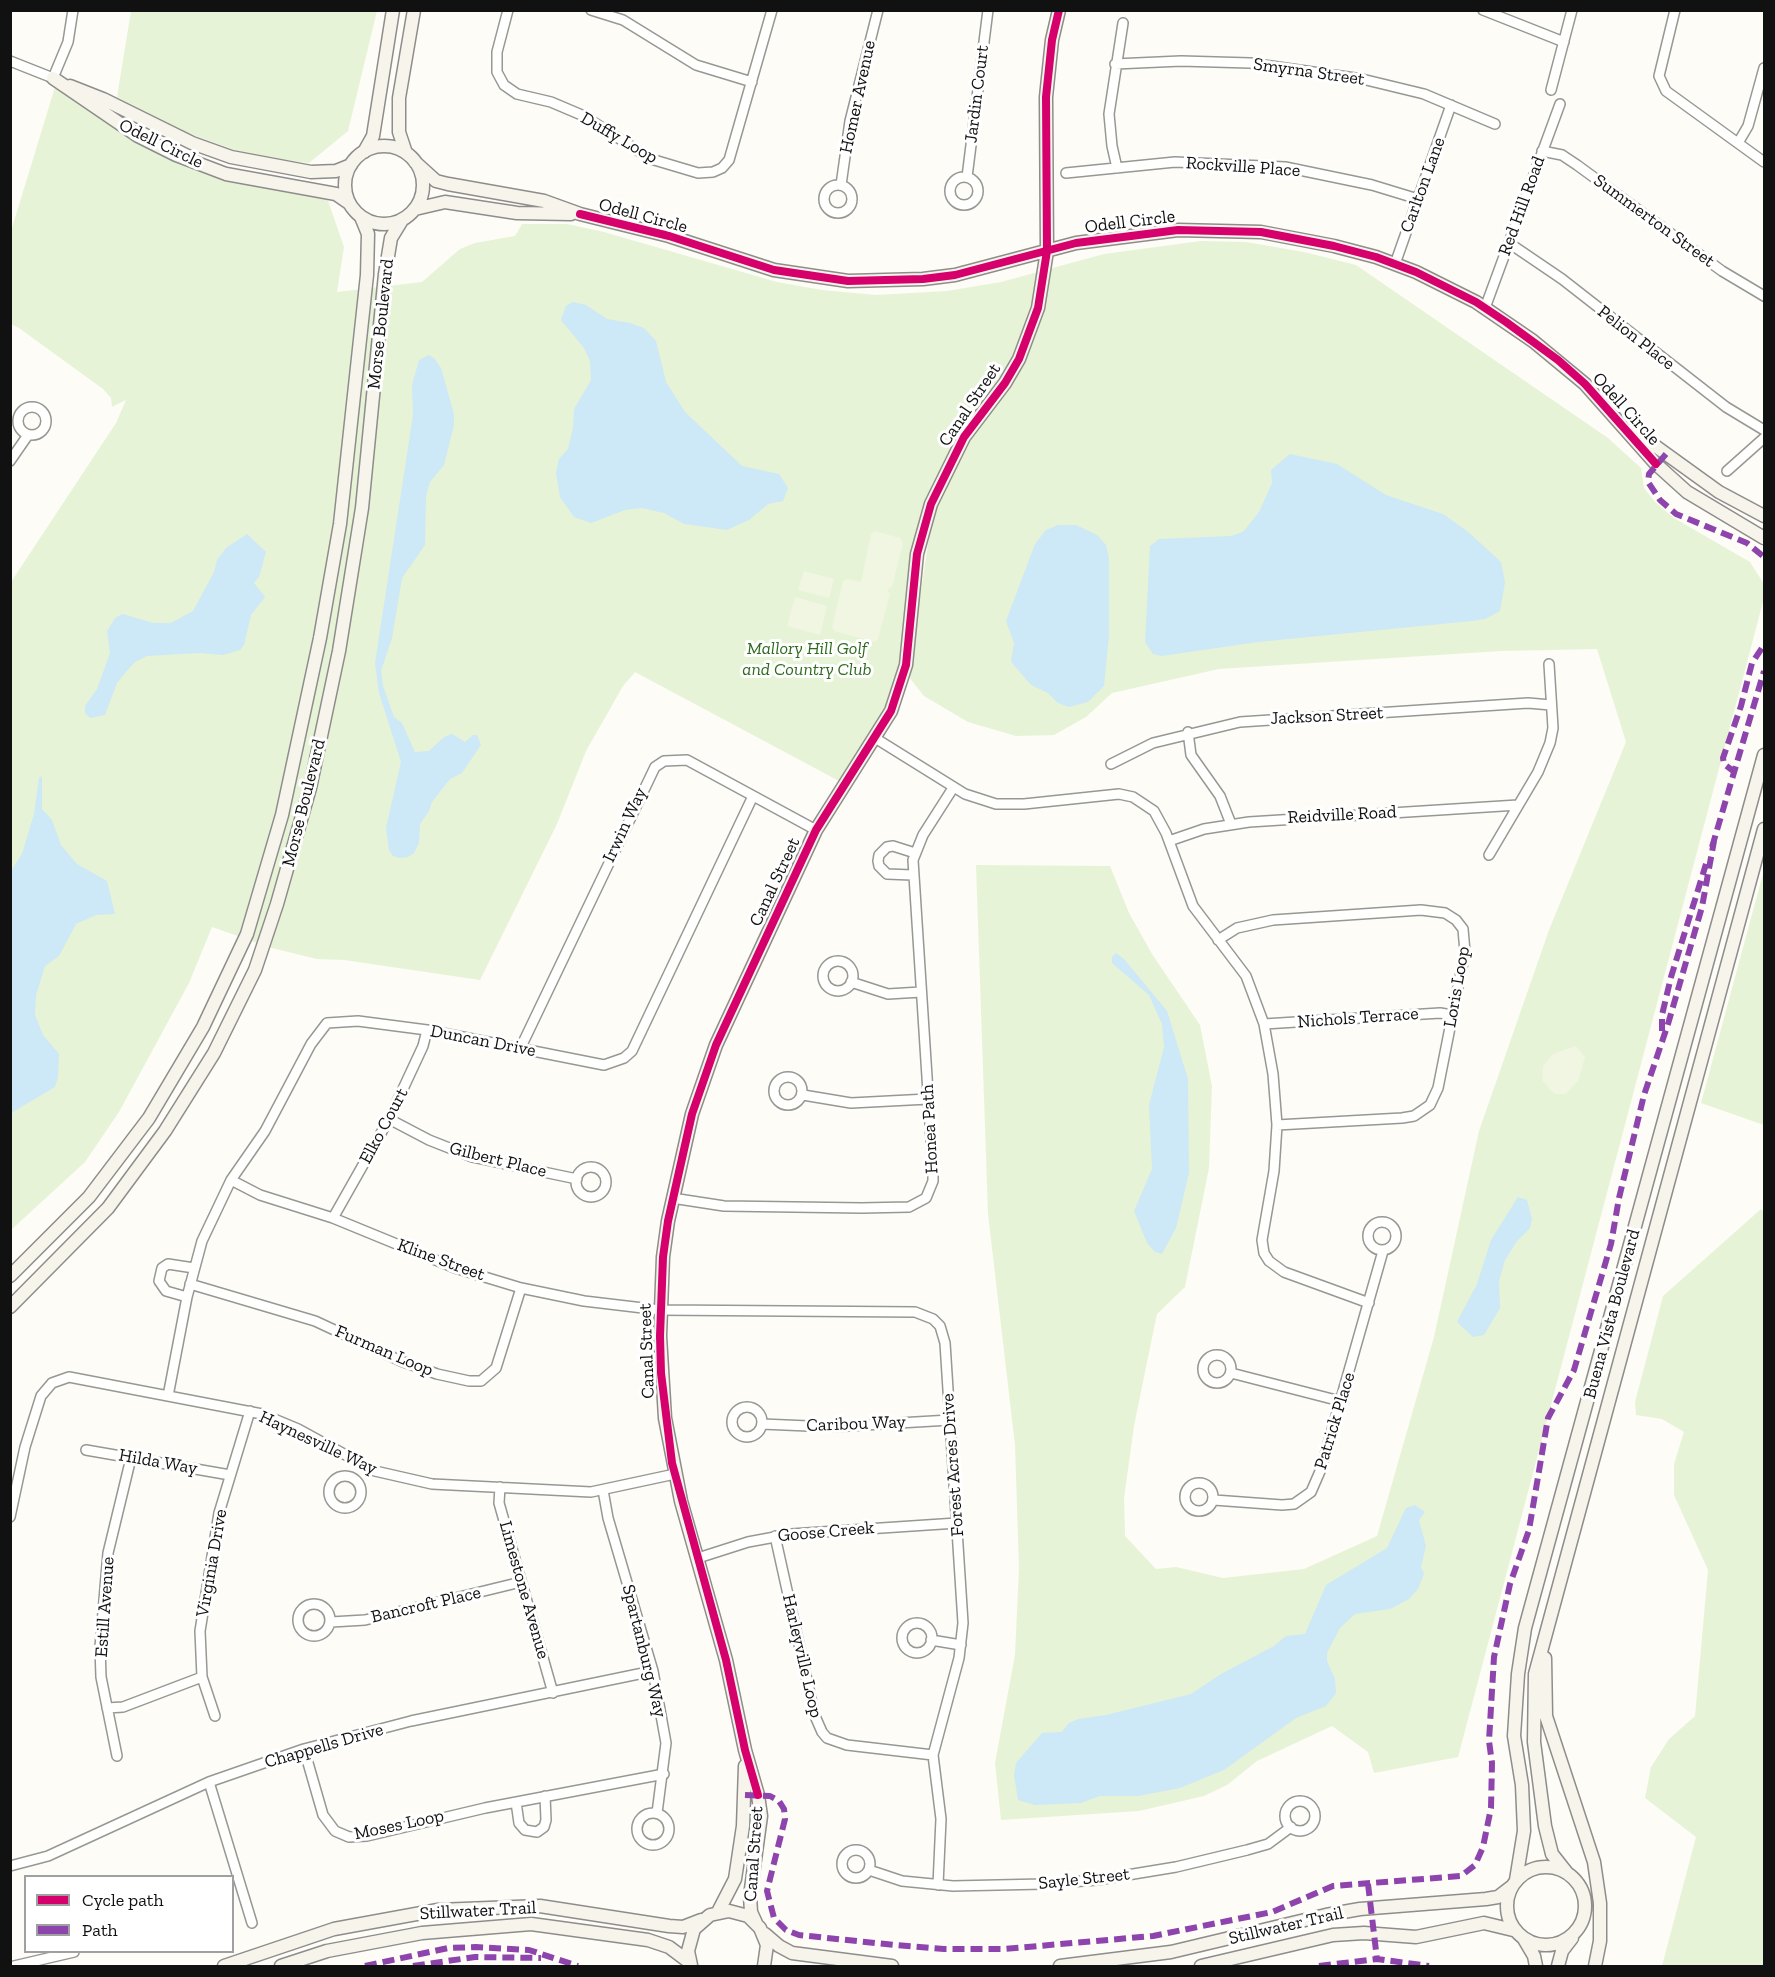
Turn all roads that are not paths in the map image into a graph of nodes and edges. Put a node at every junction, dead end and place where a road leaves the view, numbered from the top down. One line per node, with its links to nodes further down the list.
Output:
1 (73, 10): 18 (street)
2 (393, 10): 26 (main road)
3 (414, 10): 27 (main road)
4 (508, 10): 19 (street, Duffy Loop)
5 (591, 10): 19 (street)
6 (771, 10): 19 (street, Duffy Loop)
7 (878, 10): 33 (street, Homer Avenue)
8 (988, 10): 32 (street, Jardin Court)
9 (1059, 10): 41 (main road, Canal Street)
10 (1483, 10): 14 (street)
11 (1572, 10): 14 (street)
12 (1675, 10): 24 (street)
13 (1123, 23): 16 (street)
14 (1564, 42): 20 (street)
15 (10, 61): 18 (street, Odell Circle)
16 (1115, 64): 22 (street, Smyrna Street); 30 (street)
17 (1764, 68): 24 (street)
18 (53, 78): 29 (main road, Odell Circle); 35 (main road, Odell Circle)
19 (752, 82)
20 (1551, 90)
21 (1560, 104): 25 (street, Red Hill Road)
22 (1451, 105): 23 (street, Smyrna Street); 34 (street, Carlton Lane)
23 (1494, 124)
24 (1738, 142): 28 (street)
25 (1542, 151): 40 (street, Red Hill Road); 43 (street, Summerton Street)
26 (363, 153): 27 (main road); 29 (main road)
27 (411, 158): 36 (main road); 37 (main road, Odell Circle)
28 (1764, 162)
29 (351, 165): 35 (main road)
30 (1117, 168): 31 (street, Rockville Place); 34 (street, Rockville Place)
31 (1066, 173)
32 (967, 177)
33 (841, 185)
34 (1418, 200): 42 (street, Carlton Lane)
35 (349, 203): 38 (main road)
36 (415, 209): 37 (main road, Odell Circle); 39 (main road)
37 (580, 214): 41 (main road, Odell Circle)
38 (361, 217): 39 (main road); 86 (main road, Morse Boulevard)
39 (402, 220): 91 (main road, Morse Boulevard)
40 (1509, 243): 44 (street, Red Hill Road); 46 (street, Pelion Place)
41 (1047, 251): 42 (main road, Odell Circle); 56 (main road, Canal Street)
42 (1395, 264): 44 (main road, Odell Circle)
43 (1764, 296)
44 (1485, 308): 45 (main road, Odell Circle)
45 (1615, 417): 51 (main road, Odell Circle); 52 (main road, Odell Circle)
46 (1764, 430)
47 (28, 435): 49 (street)
48 (1764, 438): 50 (street)
49 (10, 462)
50 (1727, 471)
51 (1764, 516)
52 (1764, 537)
53 (1549, 664): 54 (street)
54 (1551, 705): 55 (street, Jackson Street); 61 (street)
55 (1188, 732): 58 (street, Jackson Street); 62 (street)
56 (875, 738): 59 (street); 64 (main road, Canal Street)
57 (1764, 755): 140 (main road, Buena Vista Boulevard)
58 (1111, 764)
59 (953, 788): 65 (street); 66 (street, Honea Path)
60 (753, 796): 64 (street, Irwin Way); 75 (street, Duncan Drive); 75 (street, Irwin Way)
61 (1518, 805): 62 (street, Reidville Road); 67 (street)
62 (1231, 824): 65 (street, Reidville Road)
63 (1764, 829): 114 (main road, Buena Vista Boulevard)
64 (816, 830): 82 (main road, Canal Street)
65 (1169, 841): 69 (street)
66 (915, 853): 68 (street, Honea Path); 68 (street)
67 (1489, 855)
68 (912, 875): 71 (street, Honea Path)
69 (1218, 940): 72 (street, Loris Loop); 73 (street)
70 (851, 982): 71 (street)
71 (921, 992): 77 (street, Honea Path)
72 (1452, 1015): 73 (street, Nichols Terrace); 79 (street, Loris Loop)
73 (1264, 1024): 79 (street)
74 (426, 1030): 75 (street, Duncan Drive); 78 (street, Elko Court); 81 (street, Duncan Drive)
75 (520, 1049)
76 (802, 1095): 77 (street)
77 (928, 1099): 82 (street, Honea Path)
78 (389, 1119): 80 (street, Gilbert Place); 83 (street, Elko Court)
79 (1277, 1125): 90 (street)
80 (577, 1179)
81 (231, 1180): 83 (street, Kline Street); 85 (street, Duncan Drive)
82 (672, 1198): 92 (main road, Canal Street)
83 (333, 1218): 88 (street, Kline Street)
84 (1383, 1251): 90 (street, Patrick Place)
85 (194, 1268): 87 (street, Duncan Drive); 89 (street)
86 (10, 1276)
87 (190, 1284): 88 (street, Furman Loop); 89 (street, Duncan Drive)
88 (521, 1288): 92 (street, Kline Street)
89 (186, 1297): 94 (street, Duncan Drive)
90 (1369, 1303): 95 (street, Patrick Place)
91 (10, 1307)
92 (660, 1310): 97 (street, Forest Acres Drive); 102 (main road, Canal Street)
93 (1231, 1373): 95 (street)
94 (168, 1396): 96 (street, Haynesville Way); 108 (street, Haynesville Way)
95 (1341, 1401): 107 (street, Patrick Place)
96 (250, 1411): 101 (street, Haynesville Way); 103 (street, Virginia Drive)
97 (950, 1420): 98 (street, Caribou Way); 110 (street, Forest Acres Drive)
98 (762, 1424)
99 (86, 1450): 100 (street, Hilda Way)
100 (131, 1458): 103 (street, Hilda Way); 121 (street, Estill Avenue)
101 (359, 1463): 104 (street); 105 (street, Haynesville Way)
102 (675, 1474): 106 (street, Haynesville Way); 112 (main road, Canal Street)
103 (230, 1475): 119 (street, Virginia Drive)
104 (352, 1477)
105 (500, 1487): 106 (street, Haynesville Way); 113 (street, Limestone Avenue)
106 (603, 1490): 118 (street, Spartanburg Way)
107 (1214, 1500)
108 (12, 1501): 109 (street, Haynesville Way)
109 (10, 1517)
110 (957, 1522): 111 (street, Goose Creek); 117 (street, Forest Acres Drive)
111 (774, 1536): 112 (street, Goose Creek); 125 (street, Harleyville Loop)
112 (698, 1558): 124 (main road, Canal Street)
113 (521, 1582): 115 (street, Bancroft Place); 120 (street, Limestone Avenue)
114 (1551, 1615): 137 (main road, Buena Vista Boulevard); 161 (main road)
115 (331, 1622)
116 (931, 1640): 117 (street)
117 (961, 1645): 125 (street, Forest Acres Drive)
118 (653, 1671): 120 (street, Chappells Drive); 127 (street, Spartanburg Way)
119 (202, 1677): 121 (street); 122 (street, Virginia Drive)
120 (553, 1693): 123 (street, Chappells Drive)
121 (107, 1708): 126 (street, Estill Avenue)
122 (215, 1716)
123 (304, 1749): 128 (street, Chappells Drive); 130 (street, Moses Loop)
124 (745, 1750): 132 (main road, Canal Street); 134 (main road, Canal Street)
125 (933, 1755): 141 (street, Forest Acres Drive)
126 (117, 1756)
127 (664, 1774): 129 (street, Moses Loop); 131 (street, Spartanburg Way)
128 (210, 1782): 135 (street, Chappells Drive); 138 (street)
129 (545, 1796): 130 (street, Moses Loop); 130 (street)
130 (516, 1802)
131 (657, 1813)
132 (743, 1826): 134 (main road); 142 (main road, Canal Street)
133 (1291, 1827): 141 (street, Sayle Street)
134 (759, 1828): 145 (main road, Canal Street)
135 (10, 1866)
136 (869, 1870): 141 (street, Sayle Street)
137 (1567, 1874): 140 (main road); 147 (main road, Buena Vista Boulevard)
138 (234, 1875)
139 (235, 1880): 144 (street)
140 (1513, 1884): 146 (main road, Buena Vista Boulevard); 157 (main road, Stillwater Trail)
141 (938, 1885)
142 (718, 1912): 143 (main road, Stillwater Trail); 145 (main road)
143 (701, 1920): 151 (main road); 153 (main road, Stillwater Trail)
144 (252, 1923)
145 (756, 1923): 148 (main road)
146 (1513, 1930): 149 (main road); 158 (main road, Stillwater Trail)
147 (1577, 1931): 149 (main road); 160 (main road, Buena Vista Boulevard)
148 (764, 1934): 155 (main road); 156 (main road)
149 (1524, 1940): 159 (main road)
150 (70, 1953): 152 (street)
151 (690, 1964): 154 (main road, Stillwater Trail)
152 (14, 1966)
153 (224, 1966)
154 (281, 1966)
155 (764, 1966)
156 (892, 1966)
157 (1060, 1966)
158 (1201, 1966)
159 (1536, 1966)
160 (1558, 1966)
161 (1595, 1966)

